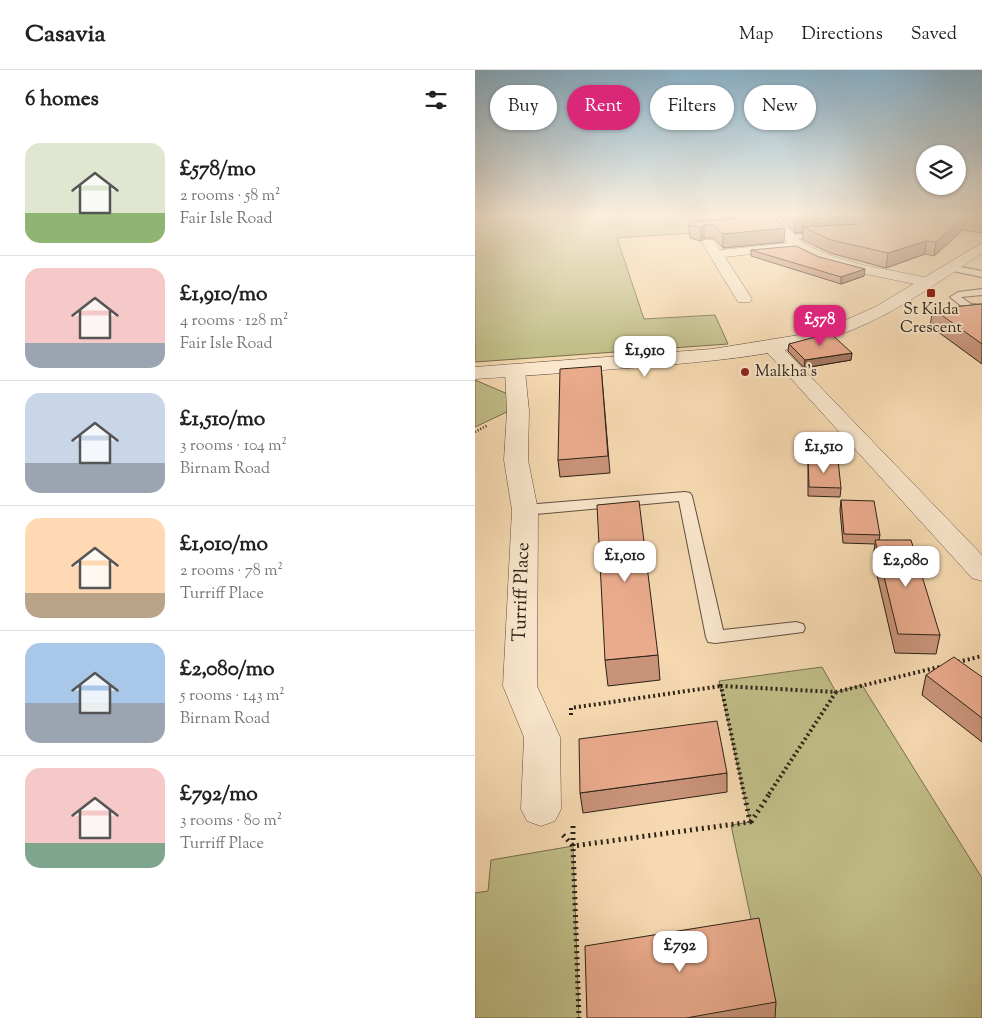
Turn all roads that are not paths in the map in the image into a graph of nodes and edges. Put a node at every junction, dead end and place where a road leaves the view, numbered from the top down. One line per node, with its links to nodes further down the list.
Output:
1 (720, 259): 8 (street)
2 (828, 259): 6 (street)
3 (964, 259): 4 (street)
4 (951, 268): 5 (lane); 6 (street)
5 (982, 274)
6 (929, 282): 10 (street)
7 (982, 292): 9 (lane)
8 (744, 299)
9 (982, 308)
10 (771, 346): 11 (street); 14 (street)
11 (515, 371): 12 (street); 13 (street, Turriff Place)
12 (475, 374)
13 (525, 510): 15 (lane); 16 (street, Turriff Place)
14 (982, 572)
15 (796, 628)
16 (541, 809)

